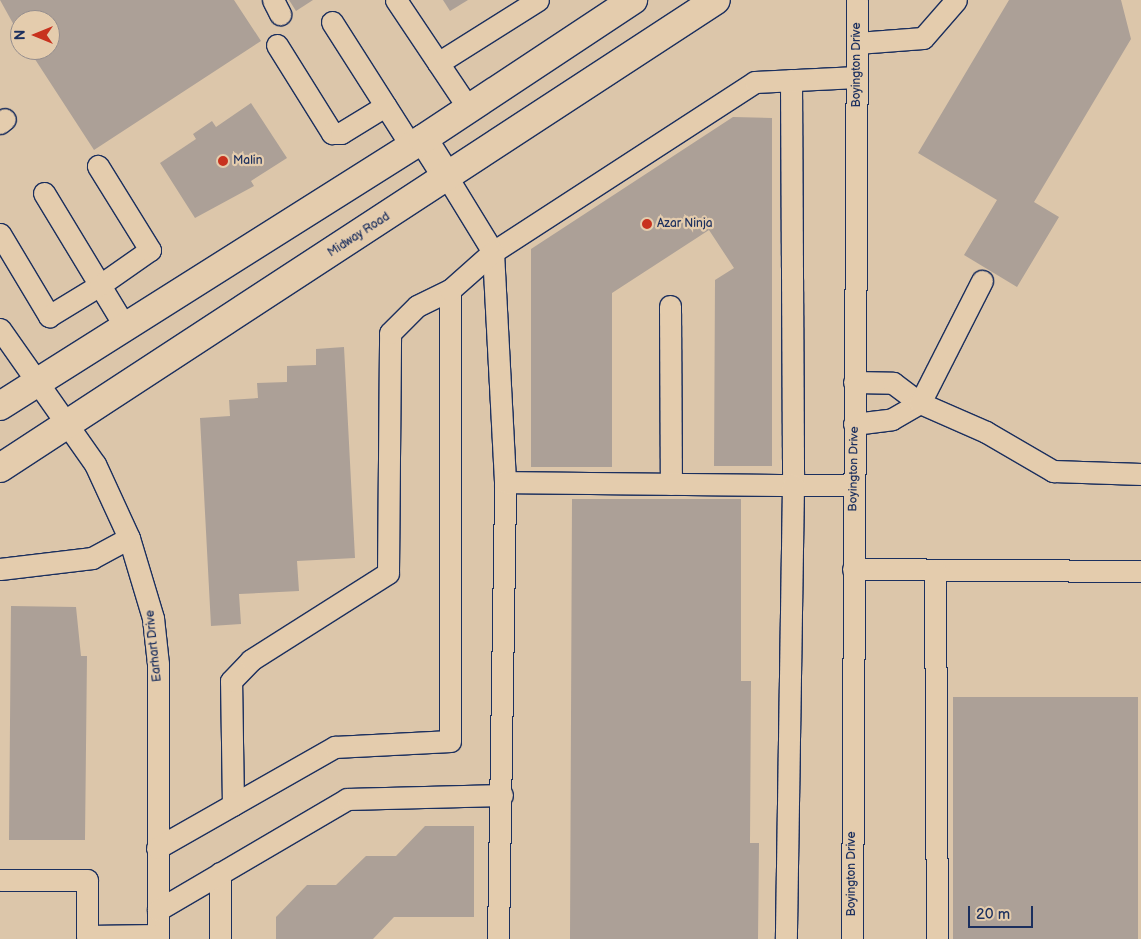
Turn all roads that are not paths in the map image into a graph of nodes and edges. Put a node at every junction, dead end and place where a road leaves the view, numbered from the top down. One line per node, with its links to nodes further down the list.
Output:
1 (396, 0): 10 (street)
2 (538, 0): 10 (street)
3 (632, 0): 14 (main road)
4 (716, 0): 17 (main road, Midway Road)
5 (857, 0): 8 (street, Boyington Drive)
6 (956, 0): 8 (street)
7 (332, 22): 13 (street)
8 (857, 43): 11 (street, Boyington Drive)
9 (277, 45): 13 (street)
10 (438, 63): 14 (street)
11 (857, 77): 12 (street); 27 (street, Boyington Drive)
12 (791, 80): 20 (street); 37 (street)
13 (385, 106): 15 (street)
14 (468, 109): 15 (main road)
15 (417, 143): 17 (main road); 25 (main road)
16 (98, 166): 22 (street)
17 (447, 178): 20 (street); 31 (main road, Midway Road)
18 (44, 193): 22 (street)
19 (0, 234): 22 (street)
20 (494, 252): 23 (street); 35 (street)
21 (982, 281): 29 (street)
22 (100, 285): 25 (street)
23 (450, 290): 45 (street); 45 (street)
24 (670, 306): 36 (street)
25 (125, 327): 28 (main road)
26 (1, 331): 28 (street, Earhart Drive)
27 (854, 382): 29 (street); 32 (street, Boyington Drive)
28 (36, 383): 30 (main road); 31 (street, Earhart Drive)
29 (920, 403): 32 (street); 34 (street)
30 (0, 406)
31 (70, 423): 33 (main road, Midway Road); 39 (street, Earhart Drive)
32 (854, 424): 38 (street, Boyington Drive)
33 (0, 468)
34 (1141, 474)
35 (505, 482): 36 (street); 44 (street)
36 (670, 484): 37 (street)
37 (793, 484): 38 (street); 53 (street)
38 (853, 484): 41 (street, Boyington Drive)
39 (129, 538): 40 (street); 46 (street, Earhart Drive)
40 (0, 568)
41 (853, 569): 42 (street); 54 (street, Boyington Drive)
42 (935, 570): 43 (street); 55 (street)
43 (1141, 571)
44 (502, 795): 47 (street); 52 (street)
45 (232, 805): 46 (street)
46 (157, 848): 49 (street, Earhart Drive)
47 (220, 873): 49 (street); 51 (street)
48 (0, 880): 50 (street)
49 (158, 910): 50 (street, Earhart Drive)
50 (158, 937)
51 (220, 939)
52 (498, 939)
53 (786, 939)
54 (852, 939)
55 (937, 939)

